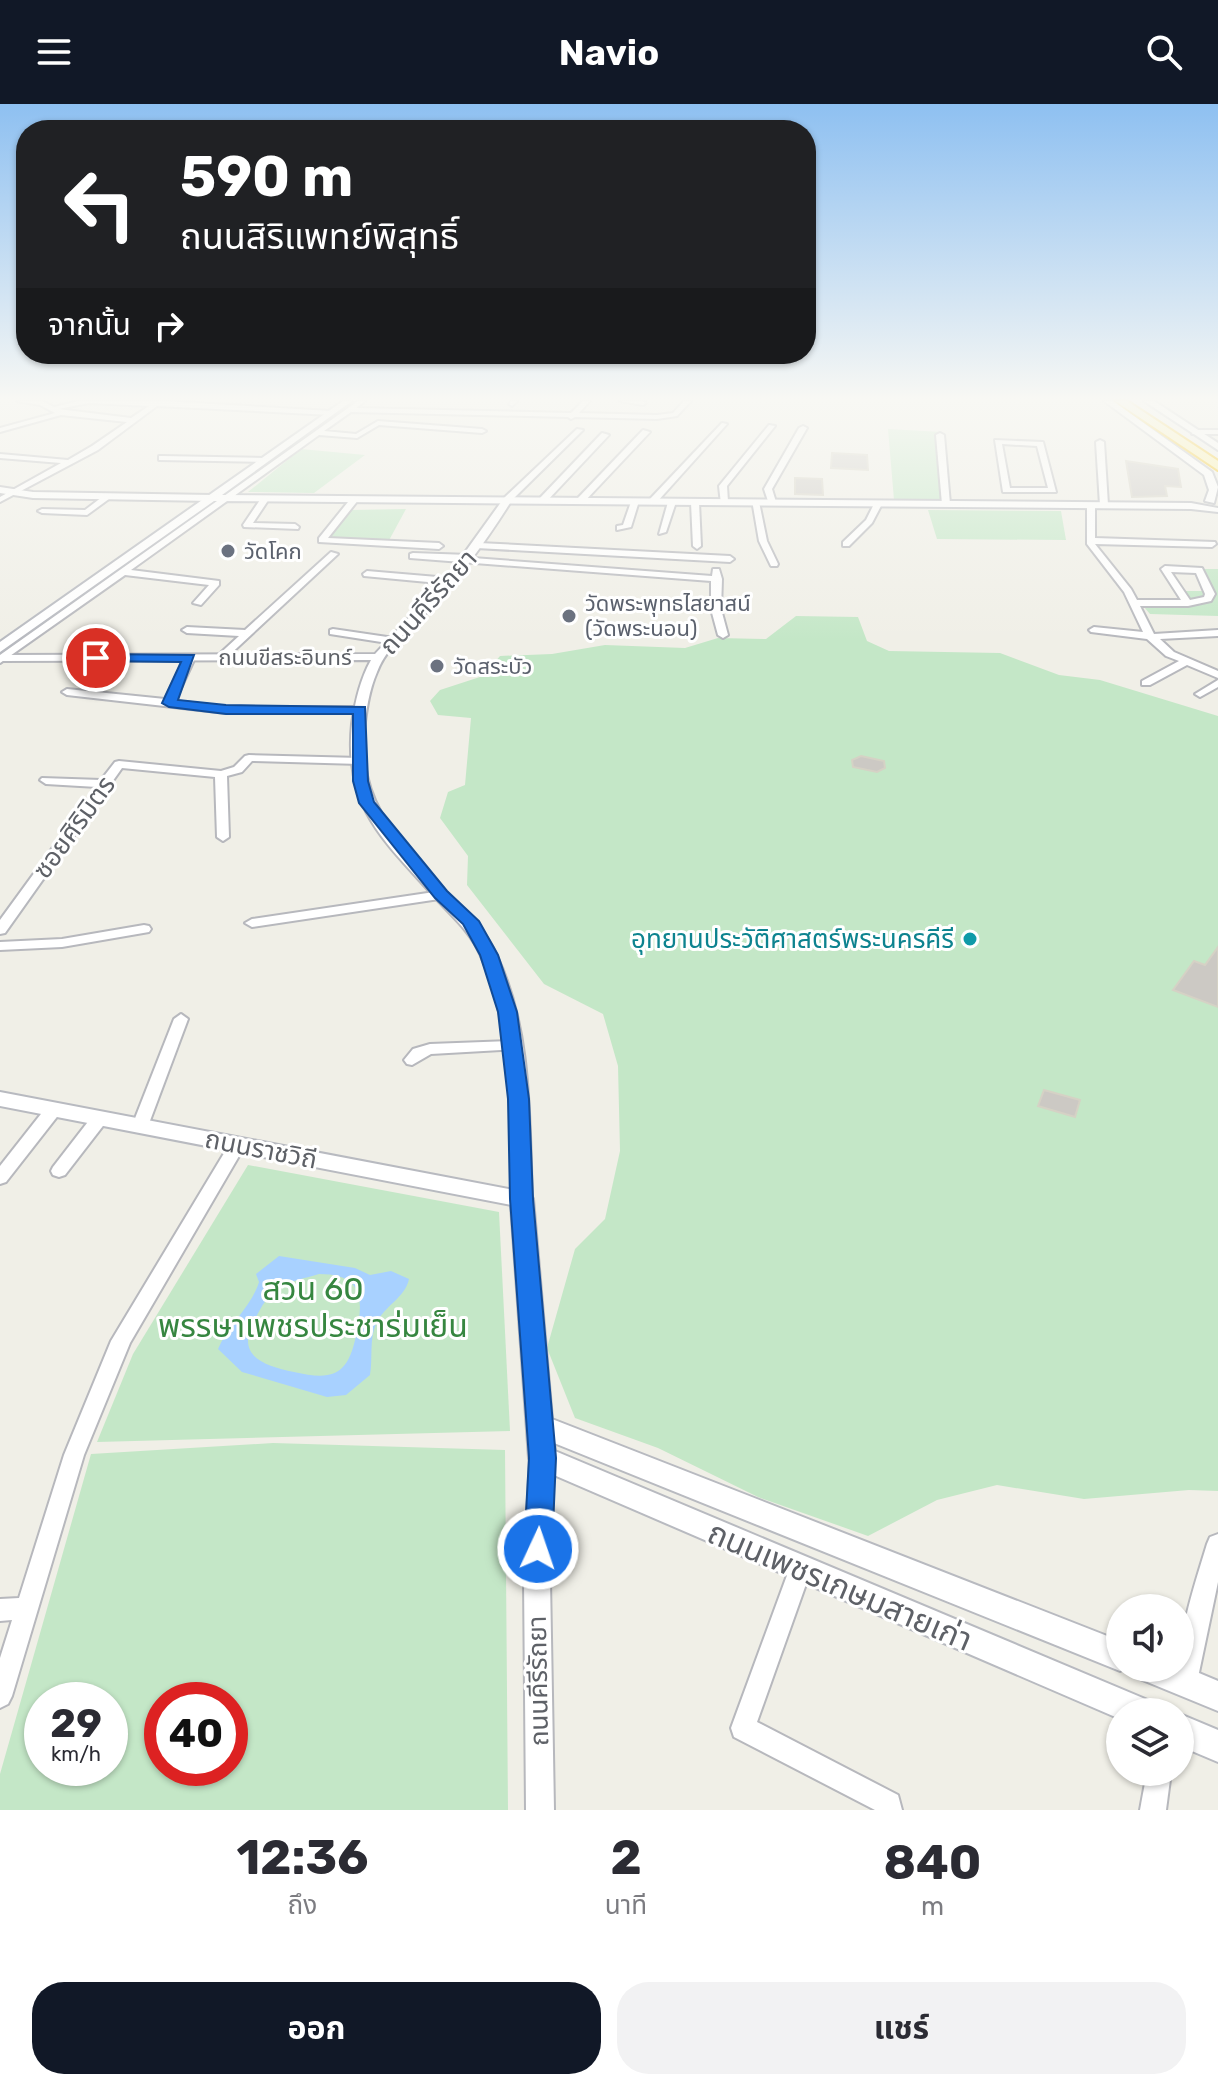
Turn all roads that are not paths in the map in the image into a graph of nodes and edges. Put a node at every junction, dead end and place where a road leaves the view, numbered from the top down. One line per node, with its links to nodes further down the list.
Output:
1 (36, 481): 17 (street)
2 (236, 481): 19 (main road)
3 (250, 481): 20 (street)
4 (527, 481): 24 (street)
5 (561, 481): 25 (street)
6 (600, 481): 26 (street)
7 (672, 481): 28 (street)
8 (727, 481): 31 (street)
9 (773, 481): 33 (street)
10 (944, 481): 35 (street)
11 (1004, 481): 16 (street)
12 (1050, 481): 16 (street)
13 (1102, 481): 38 (street)
14 (1211, 481): 39 (main road)
15 (0, 490): 17 (street)
16 (1028, 491): 36 (street)
17 (12, 493): 18 (street); 23 (street)
18 (109, 496): 19 (street); 40 (street)
19 (212, 498): 20 (main road); 70 (main road)
20 (225, 498): 21 (main road); 55 (street)
21 (265, 499): 22 (main road); 41 (street)
22 (355, 499): 24 (main road); 47 (street)
23 (0, 500)
24 (507, 500): 25 (main road); 50 (street, ถนนคีรีรัถยา)
25 (542, 501): 26 (main road)
26 (580, 501): 27 (main road)
27 (635, 501): 28 (main road); 42 (street)
28 (653, 501): 29 (main road)
29 (672, 502): 30 (main road); 43 (street)
30 (695, 502): 31 (main road); 48 (street)
31 (724, 502): 32 (main road)
32 (755, 502): 33 (main road); 54 (street)
33 (772, 502): 34 (main road)
34 (878, 504): 35 (main road); 45 (street)
35 (946, 504): 36 (main road)
36 (1031, 505): 37 (main road)
37 (1091, 505): 38 (main road); 44 (street)
38 (1104, 505): 39 (main road)
39 (1214, 505)
40 (42, 511)
41 (295, 527)
42 (620, 528)
43 (662, 532)
44 (1091, 540): 46 (street); 60 (street)
45 (846, 544)
46 (1212, 544)
47 (439, 546)
48 (697, 546)
49 (334, 554): 65 (street)
50 (471, 555): 51 (street); 52 (street); 57 (street); 58 (street, ถนนคีรีรัถยา)
51 (413, 556)
52 (714, 559): 53 (street); 57 (street)
53 (730, 559)
54 (774, 564)
55 (122, 572): 59 (street); 70 (street)
56 (367, 574): 58 (street)
57 (717, 579): 67 (street)
58 (449, 581): 69 (street, ถนนคีรีรัถยา)
59 (198, 603)
60 (1134, 603): 61 (street); 68 (street)
61 (1188, 603): 61 (street)
62 (187, 630): 65 (street)
63 (1094, 630): 68 (street)
64 (333, 632): 69 (street)
65 (247, 633): 73 (street)
66 (1218, 633): 68 (street)
67 (723, 635)
68 (1151, 636): 74 (street)
69 (394, 641): 71 (street, ถนนคีรีรัถยา)
70 (1, 656): 72 (street, ถนนขีสระอินทร์)
71 (378, 657): 73 (street, ถนนขีสระอินทร์); 83 (street, ถนนคีรีรัถยา)
72 (190, 658): 73 (street, ถนนขีสระอินทร์); 82 (street)
73 (220, 658)
74 (1185, 662): 76 (street); 78 (street)
75 (1218, 668): 76 (street)
76 (1198, 669): 77 (street)
77 (1218, 675)
78 (1146, 683)
79 (1218, 683): 81 (street)
80 (67, 692): 82 (street)
81 (1200, 694)
82 (169, 703): 83 (street)
83 (360, 710): 84 (street, ถนนคีรีรัถยา)
84 (360, 761): 85 (street); 89 (street, ถนนคีรีรัถยา)
85 (221, 774): 87 (street, ซอยศิริมิตร); 88 (street)
86 (46, 780): 87 (street)
87 (105, 784): 92 (street, ซอยศิริมิตร)
88 (223, 837)
89 (441, 895): 90 (street); 95 (street, ถนนคีรีรัถยา)
90 (252, 923)
91 (144, 929): 93 (street)
92 (0, 930)
93 (0, 946)
94 (181, 1019): 100 (street)
95 (512, 1046): 96 (street); 104 (street, ถนนคีรีรัถยา)
96 (412, 1060)
97 (0, 1099): 98 (main road, ถนนราชวิถี)
98 (54, 1109): 99 (main road, ถนนราชวิถี); 103 (street)
99 (100, 1118): 100 (main road, ถนนราชวิถี); 102 (street)
100 (140, 1126): 101 (main road, ถนนราชวิถี)
101 (238, 1144): 104 (main road, ถนนราชวิถี); 109 (street)
102 (59, 1171)
103 (0, 1178)
104 (522, 1199): 105 (main road, ถนนคีรีรัถยา)
105 (541, 1426): 106 (main road, ถนนคีรีรัถยา); 112 (main road, ถนนเพชรเกษมสายเก่า)
106 (542, 1458): 108 (main road, ถนนเพชรเกษมสายเก่า); 120 (street, ถนนคีรีรัถยา)
107 (1218, 1544): 111 (street)
108 (800, 1570): 116 (main road, ถนนเพชรเกษมสายเก่า); 121 (street)
109 (25, 1608): 110 (street); 114 (street)
110 (0, 1610)
111 (1194, 1637)
112 (1106, 1650)
113 (1185, 1682): 115 (main road)
114 (0, 1696)
115 (1218, 1696)
116 (1106, 1698)
117 (1194, 1736): 118 (main road)
118 (1218, 1746)
119 (1157, 1786): 122 (street)
120 (540, 1810)
121 (889, 1810)
122 (1153, 1810)

